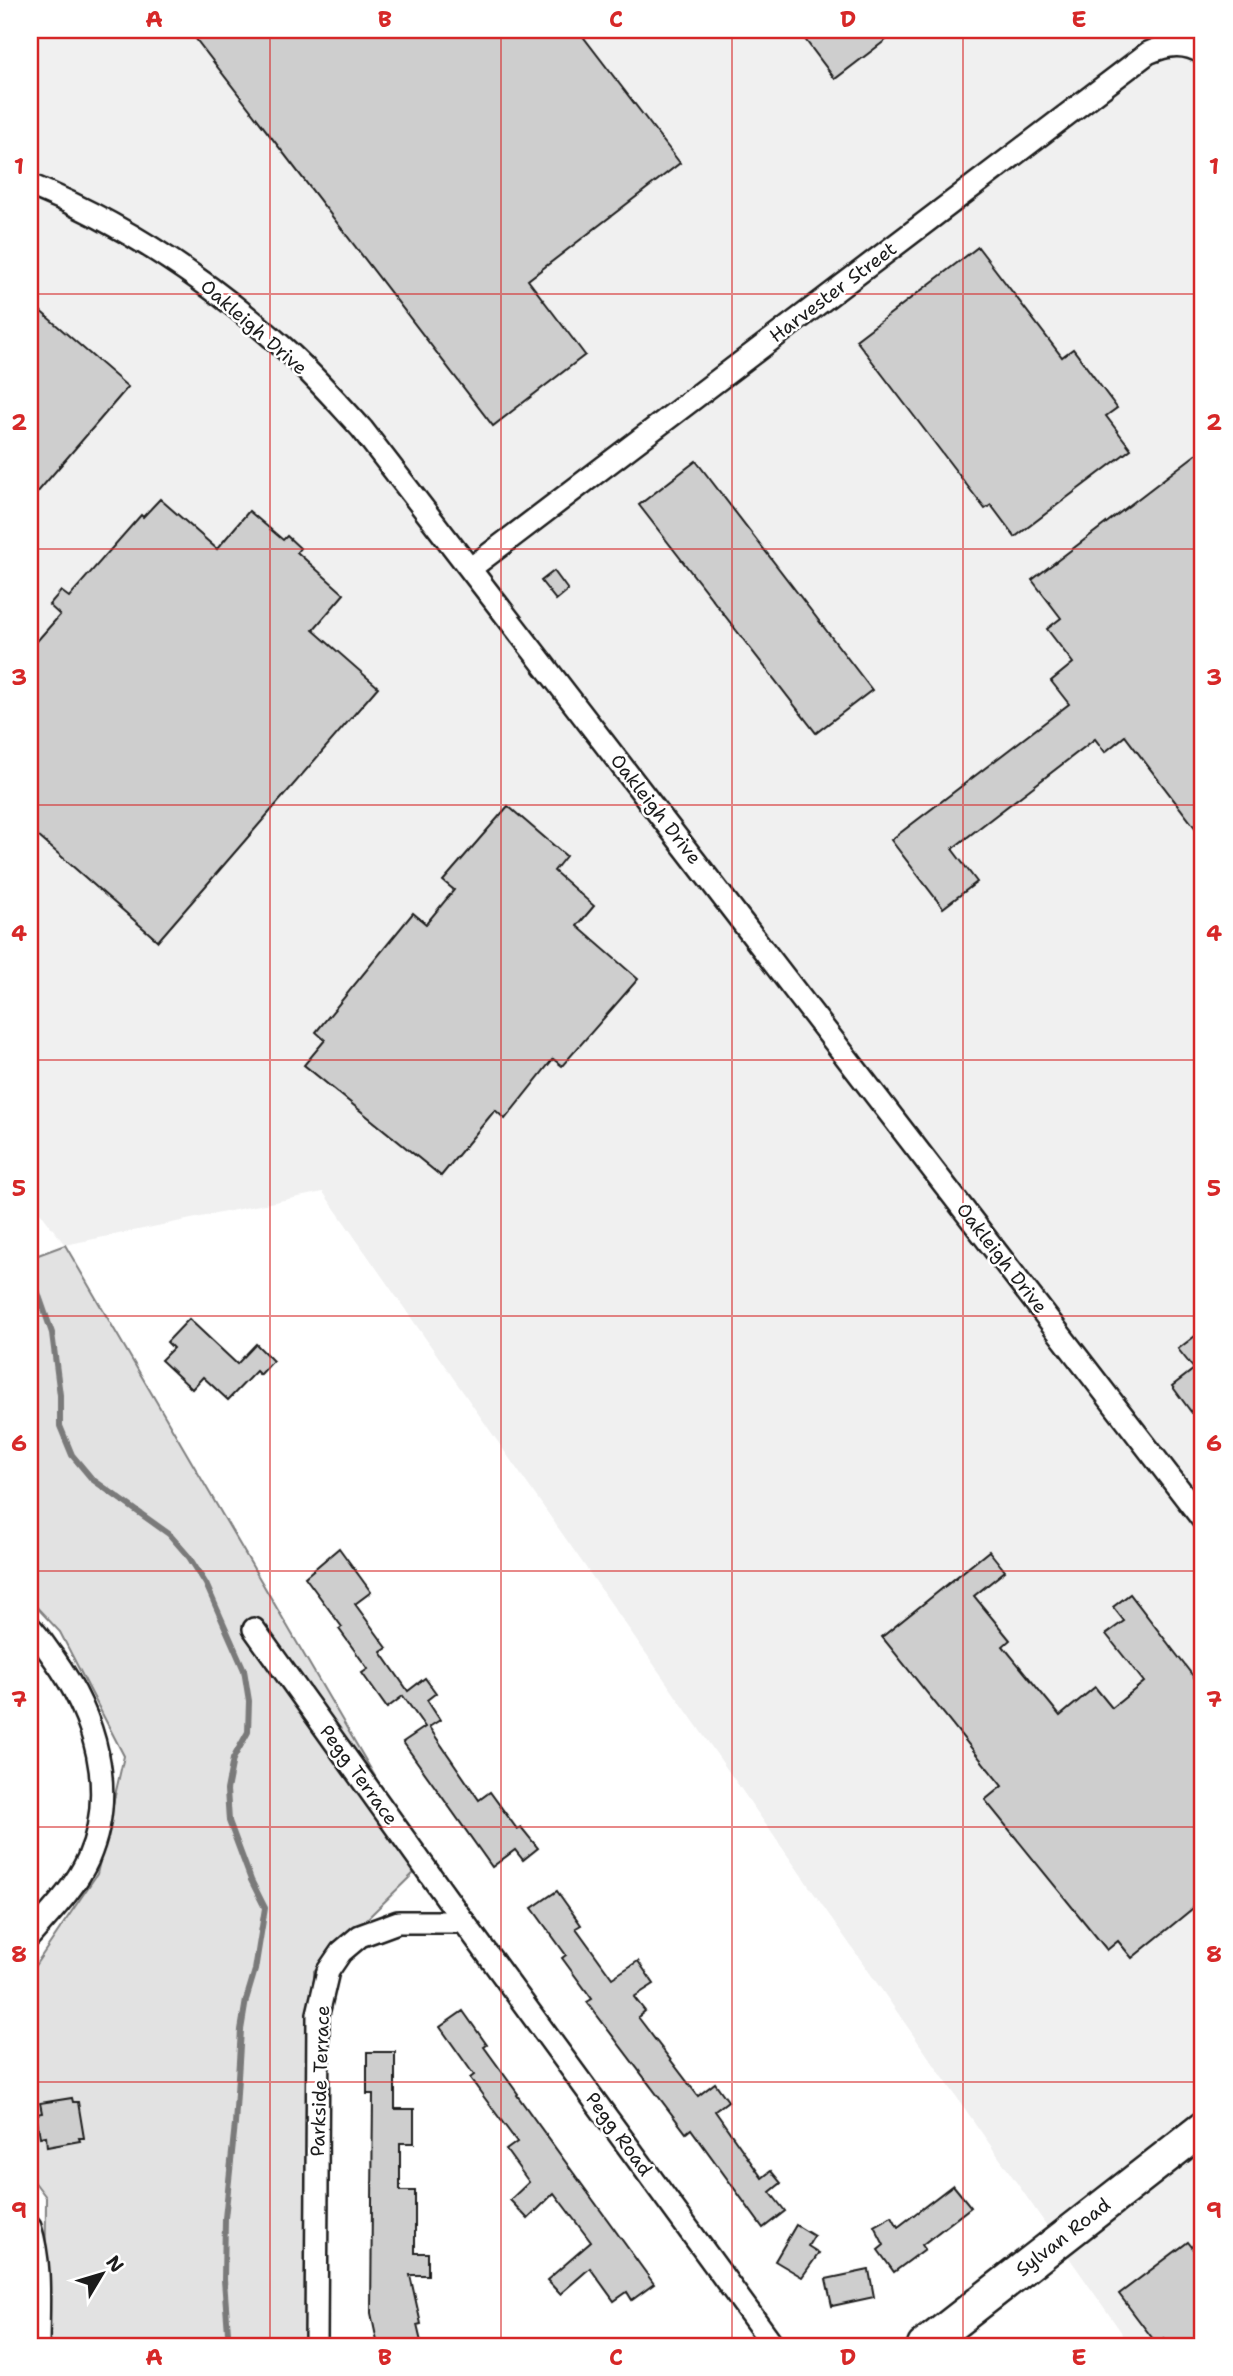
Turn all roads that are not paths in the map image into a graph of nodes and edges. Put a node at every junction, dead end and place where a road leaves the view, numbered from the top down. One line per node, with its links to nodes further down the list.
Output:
1 (1203, 53): 3 (street, Harvester Street)
2 (30, 185): 3 (street, Oakleigh Drive)
3 (471, 568): 4 (street, Oakleigh Drive)
4 (1203, 1520)
5 (30, 1627): 8 (street)
6 (254, 1629): 7 (street, Pegg Terrace)
7 (464, 1922): 12 (street, Parkside Terrace); 13 (street, Pegg Road)
8 (30, 1936)
9 (1203, 2128): 14 (main road, Sylvan Road)
10 (30, 2227): 11 (street)
11 (38, 2346)
12 (316, 2346)
13 (774, 2346)
14 (924, 2346)

